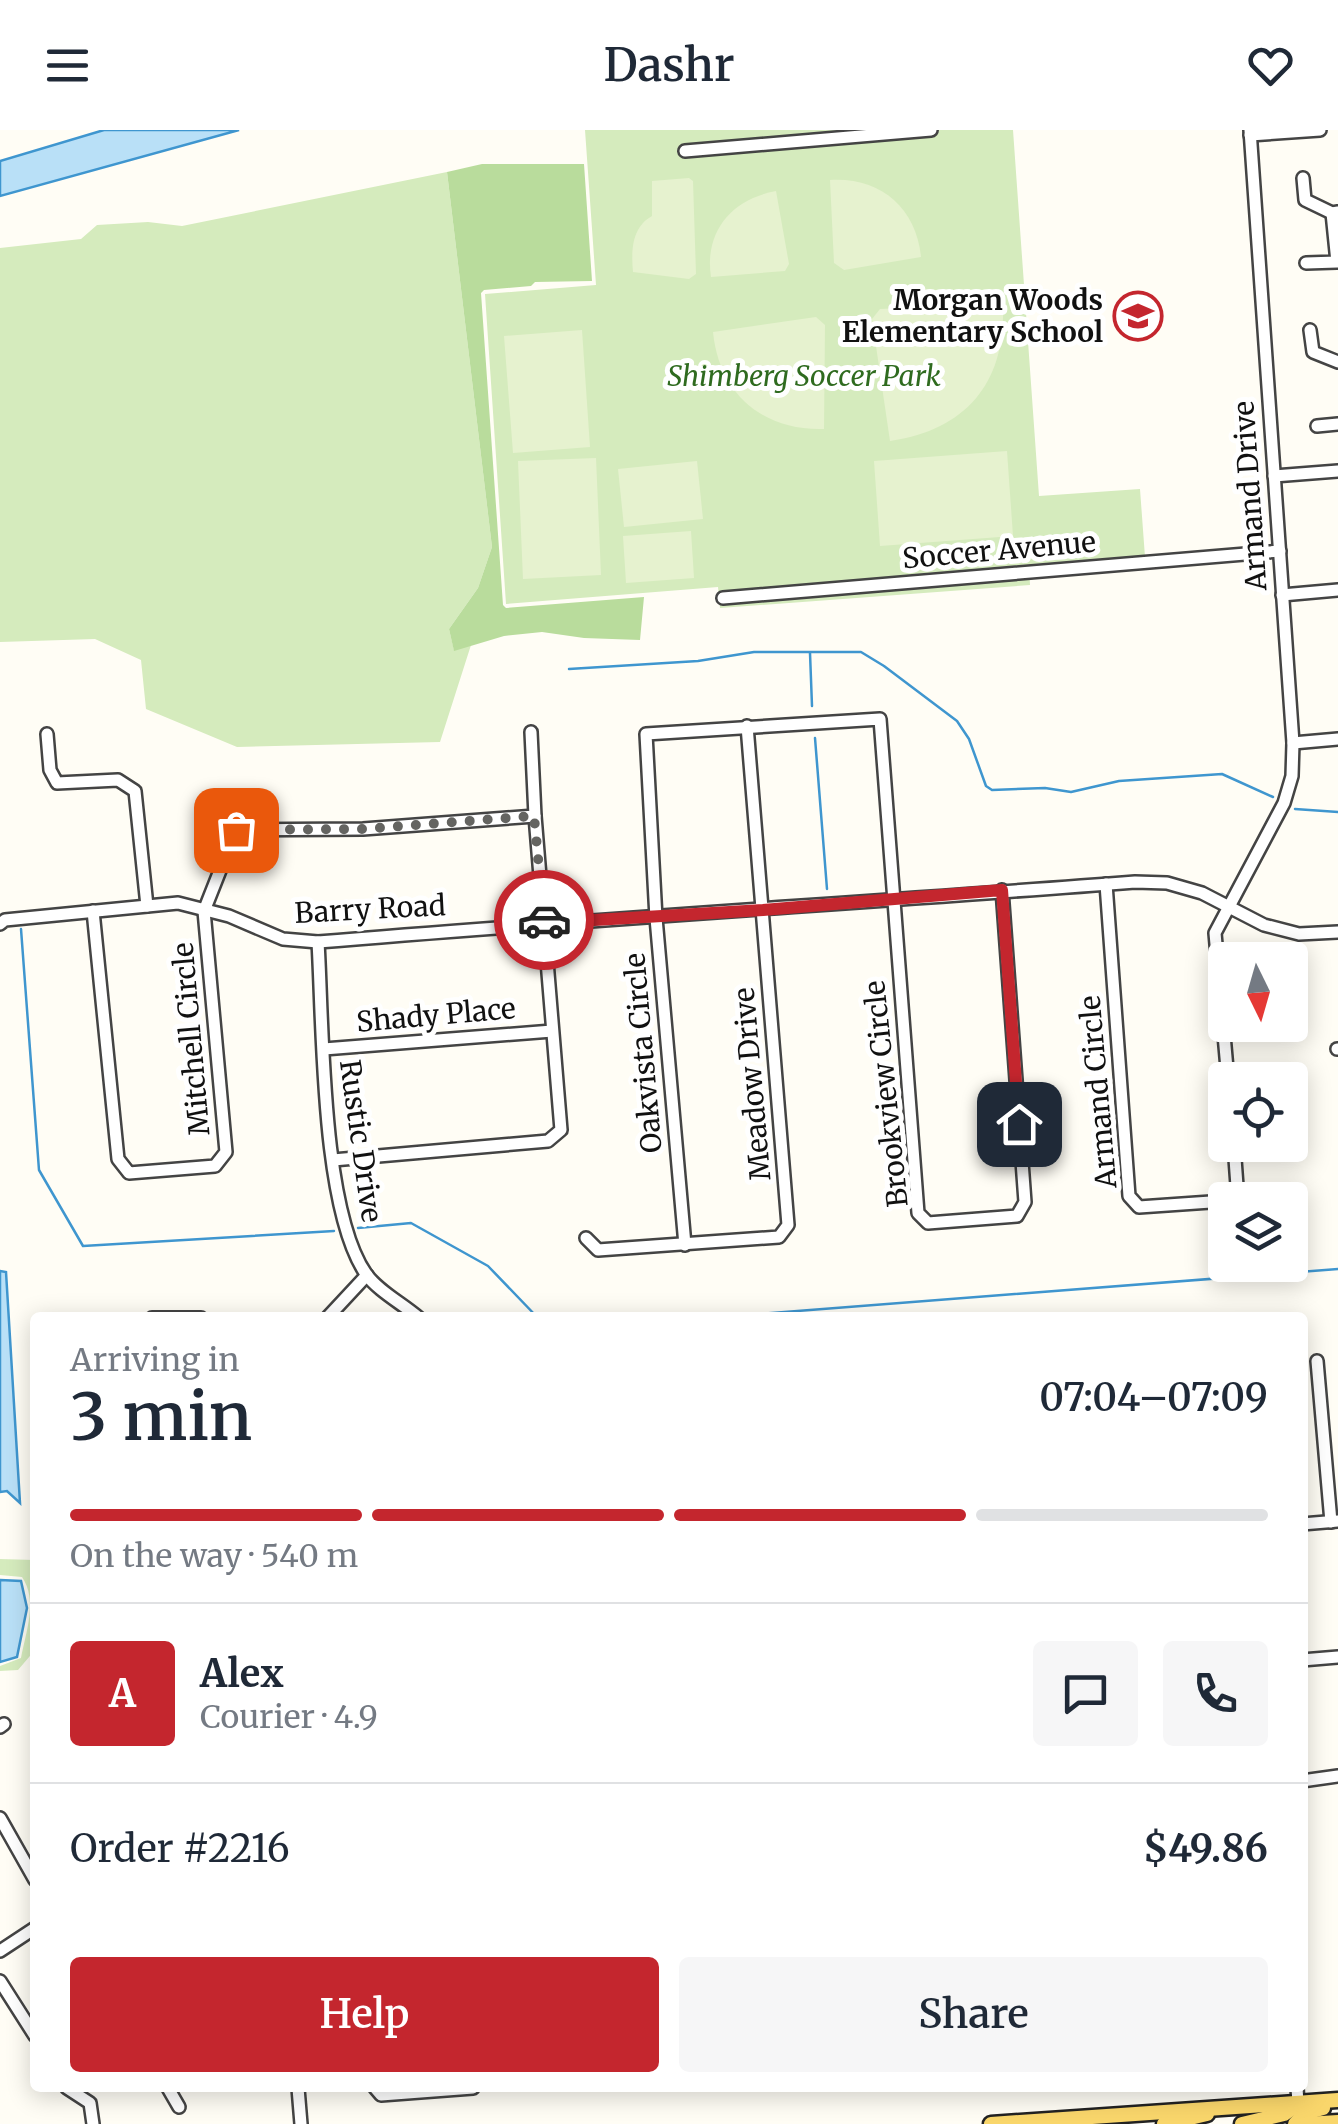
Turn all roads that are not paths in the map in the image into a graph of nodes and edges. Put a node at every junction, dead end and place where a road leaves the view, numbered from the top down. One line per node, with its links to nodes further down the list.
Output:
1 (931, 130): 4 (street)
2 (1320, 130): 3 (street, Armand Drive)
3 (1250, 133): 13 (street, Armand Drive)
4 (685, 151)
5 (1303, 178): 6 (street)
6 (1335, 212): 7 (street)
7 (1306, 264)
8 (1310, 330): 9 (street)
9 (1336, 361)
10 (1338, 424): 11 (street)
11 (1317, 426)
12 (1338, 471): 13 (street)
13 (1274, 476): 14 (street, Armand Drive)
14 (1280, 551): 16 (street, Armand Drive); 17 (street, Soccer Avenue)
15 (1338, 590): 16 (street)
16 (1282, 595): 22 (street, Armand Drive)
17 (722, 598)
18 (747, 726): 26 (street, Oakvista Circle); 29 (street, Meadow Drive); 32 (street, Oakvista Circle)
19 (531, 732): 23 (street)
20 (47, 734): 27 (street)
21 (1338, 739): 22 (street)
22 (1293, 743): 28 (street, Armand Drive)
23 (534, 816): 31 (street); 34 (street)
24 (1106, 884): 25 (street, Barry Road); 28 (street, Barry Road); 41 (street, Armand Circle)
25 (1002, 890): 26 (street, Barry Road); 26 (street, Brookview Circle)
26 (893, 900): 29 (street, Barry Road)
27 (147, 906): 30 (street, Barry Road); 31 (street, Barry Road)
28 (1231, 908): 35 (street, Barry Road); 39 (street)
29 (763, 910): 32 (street, Barry Road); 43 (street, Meadow Drive)
30 (93, 911): 31 (street, Mitchell Circle); 33 (street, Barry Road)
31 (204, 911): 36 (street, Barry Road)
32 (656, 918): 34 (street, Barry Road); 43 (street, Oakvista Circle)
33 (2, 920)
34 (544, 923): 36 (street, Barry Road); 37 (street)
35 (1338, 932)
36 (318, 942): 38 (street, Rustic Drive)
37 (552, 1031): 38 (street, Shady Place); 40 (street)
38 (324, 1049): 40 (street, Rustic Drive)
39 (1226, 1062)
40 (333, 1160): 44 (street, Rustic Drive)
41 (1208, 1202)
42 (586, 1238): 43 (street, Meadow Drive)
43 (685, 1244)
44 (367, 1276): 45 (street); 46 (street, Rustic Drive)
45 (333, 1312)
46 (412, 1312)
47 (1317, 1361): 48 (street)
48 (1334, 1521): 49 (street)
49 (1308, 1523)
50 (1338, 1658): 51 (street)
51 (1308, 1660)
52 (1338, 1776): 53 (street)
53 (1308, 1779)
54 (0, 1818): 55 (street)
55 (30, 1871)
56 (30, 1931): 57 (street)
57 (0, 1951)
58 (0, 1981): 59 (street)
59 (30, 2028)
60 (72, 2092): 72 (street)
61 (170, 2092): 69 (street)
62 (298, 2092): 73 (street)
63 (378, 2092): 64 (street)
64 (420, 2092)
65 (1280, 2092): 68 (street)
66 (1298, 2095): 67 (main road); 68 (main road); 76 (main road)
67 (1338, 2102): 77 (main road)
68 (1281, 2104): 70 (main road)
69 (179, 2107)
70 (1160, 2118): 74 (main road); 75 (main road)
71 (1338, 2122): 78 (main road)
72 (93, 2124)
73 (300, 2124)
74 (996, 2124)
75 (1138, 2124)
76 (1242, 2124)
77 (1295, 2124)
78 (1307, 2124)

